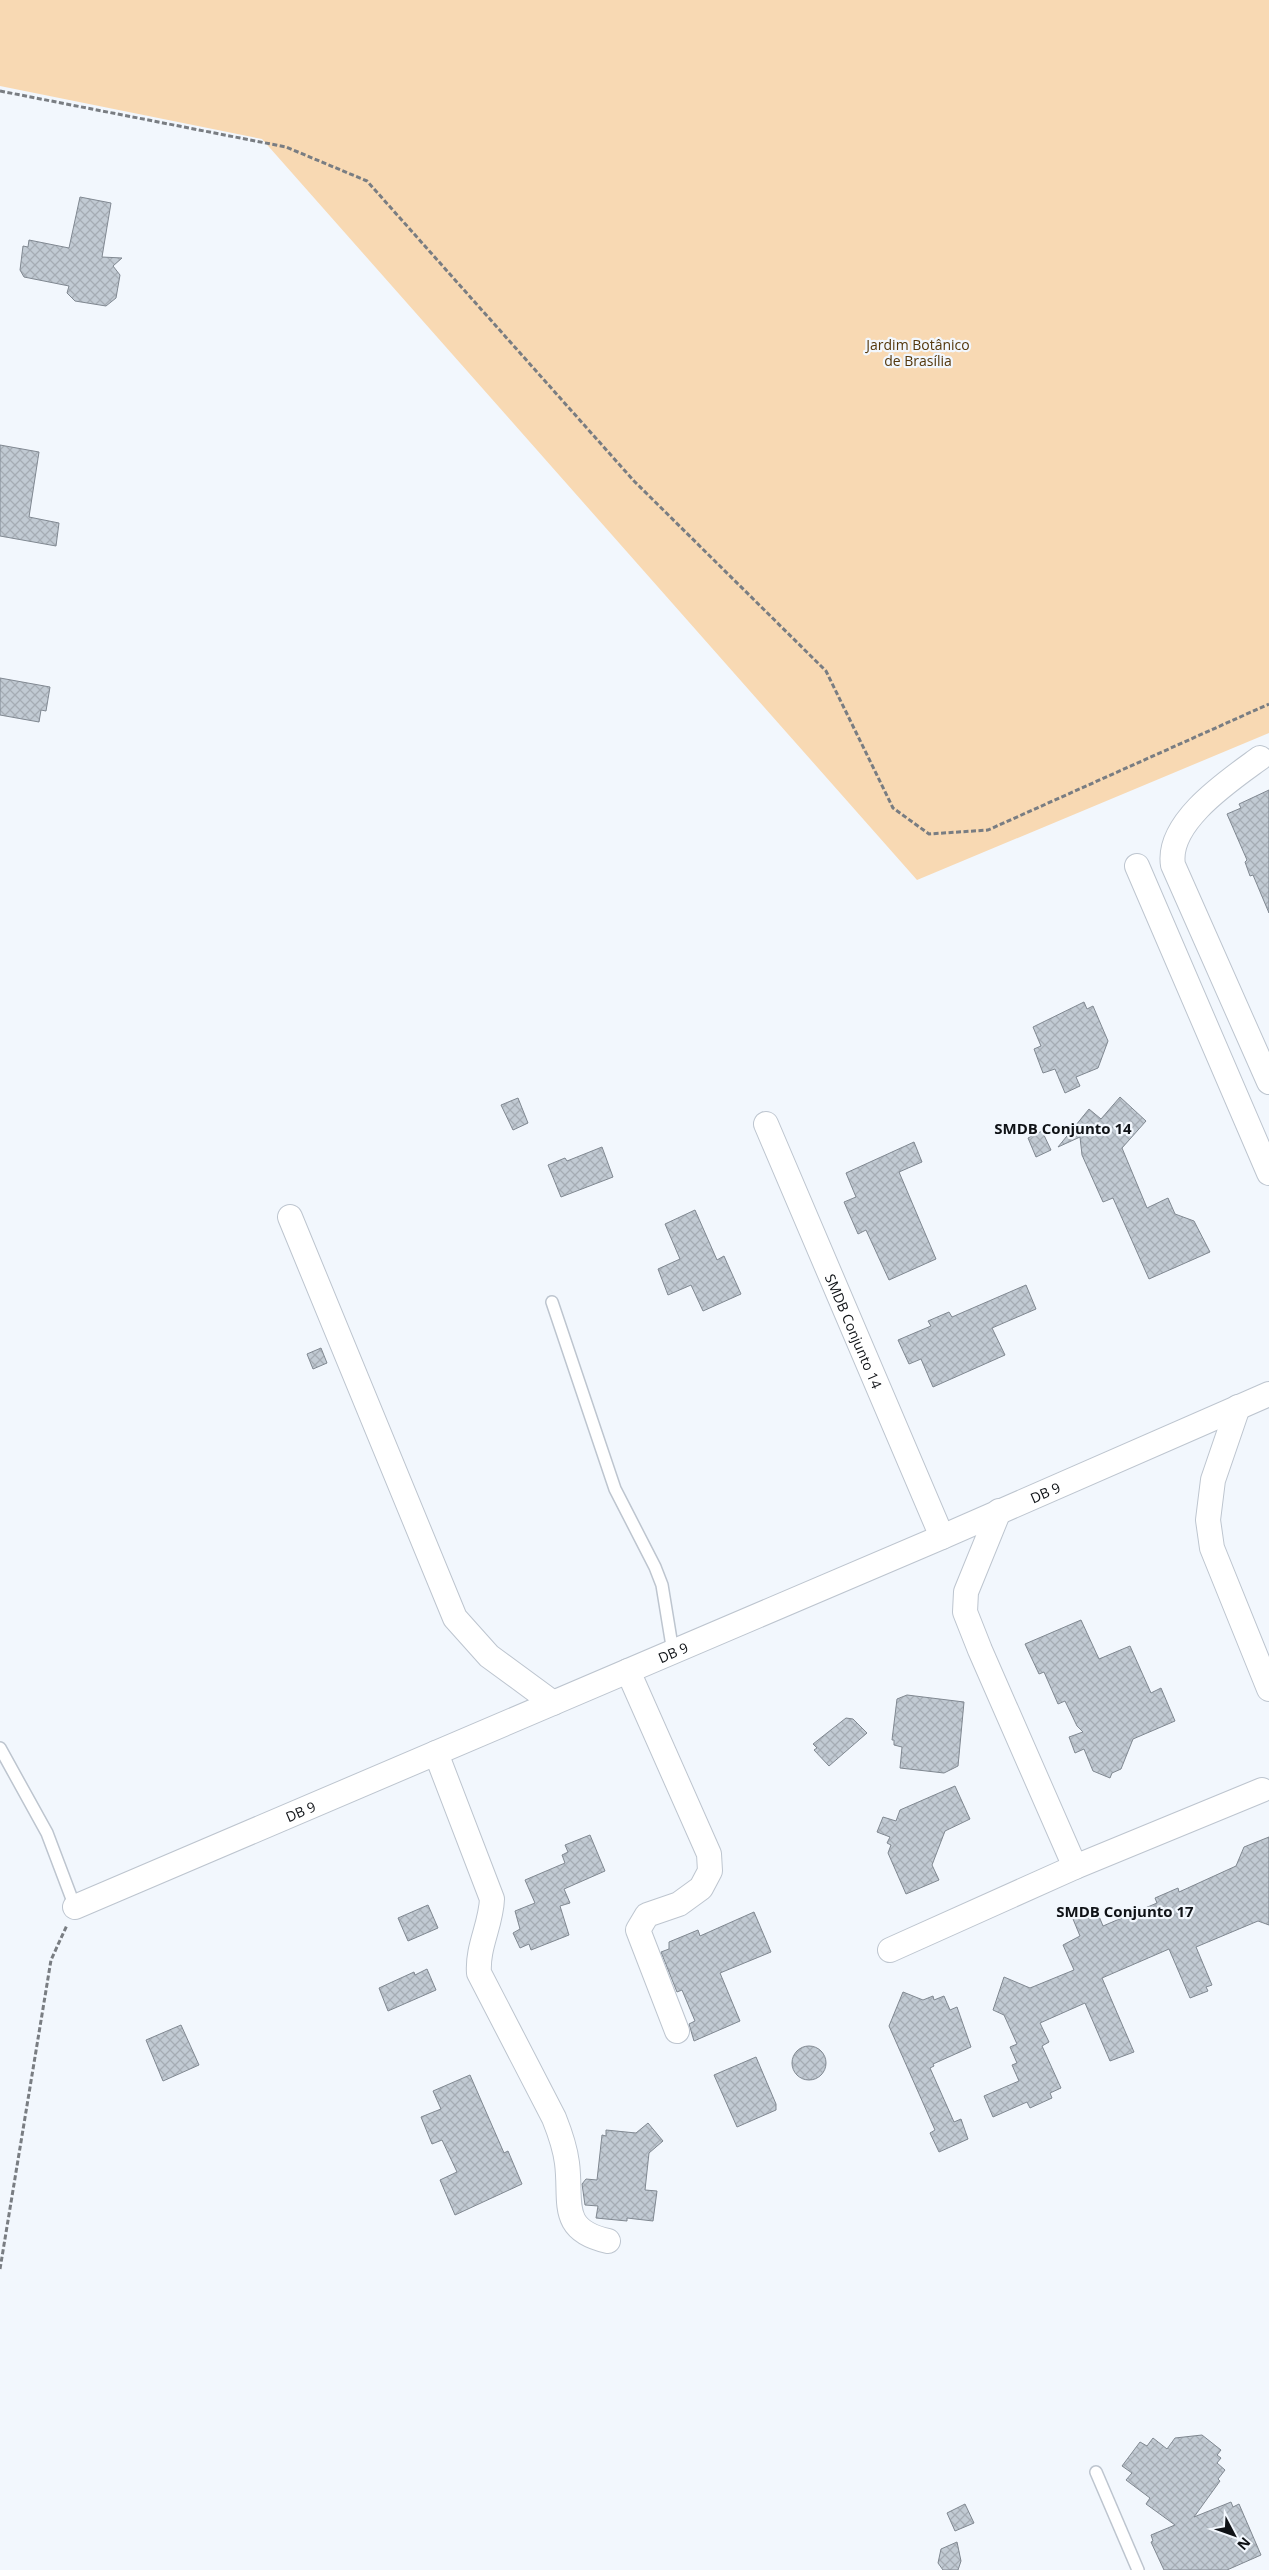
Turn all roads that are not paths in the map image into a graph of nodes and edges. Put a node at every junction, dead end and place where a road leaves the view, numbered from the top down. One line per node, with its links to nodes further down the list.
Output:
1 (1260, 758): 3 (street)
2 (1137, 866): 5 (street)
3 (1269, 1082)
4 (766, 1124): 11 (street, SMDB Conjunto 14)
5 (1269, 1173)
6 (290, 1217): 15 (street)
7 (552, 1302): 12 (lane)
8 (1269, 1394): 9 (street, DB 9)
9 (1238, 1407): 10 (street, DB 9); 14 (street)
10 (999, 1511): 11 (street, DB 9); 19 (street)
11 (942, 1537): 12 (street, DB 9)
12 (673, 1652): 13 (street, DB 9)
13 (628, 1671): 15 (street, DB 9); 22 (street)
14 (1269, 1689)
15 (553, 1703): 17 (street, DB 9)
16 (0, 1748): 20 (lane)
17 (436, 1752): 20 (street, DB 9); 23 (street)
18 (1262, 1790): 19 (street)
19 (1075, 1866): 21 (street)
20 (75, 1907)
21 (890, 1950)
22 (678, 2032)
23 (608, 2240)
24 (1096, 2472): 25 (lane)
25 (1138, 2570)

